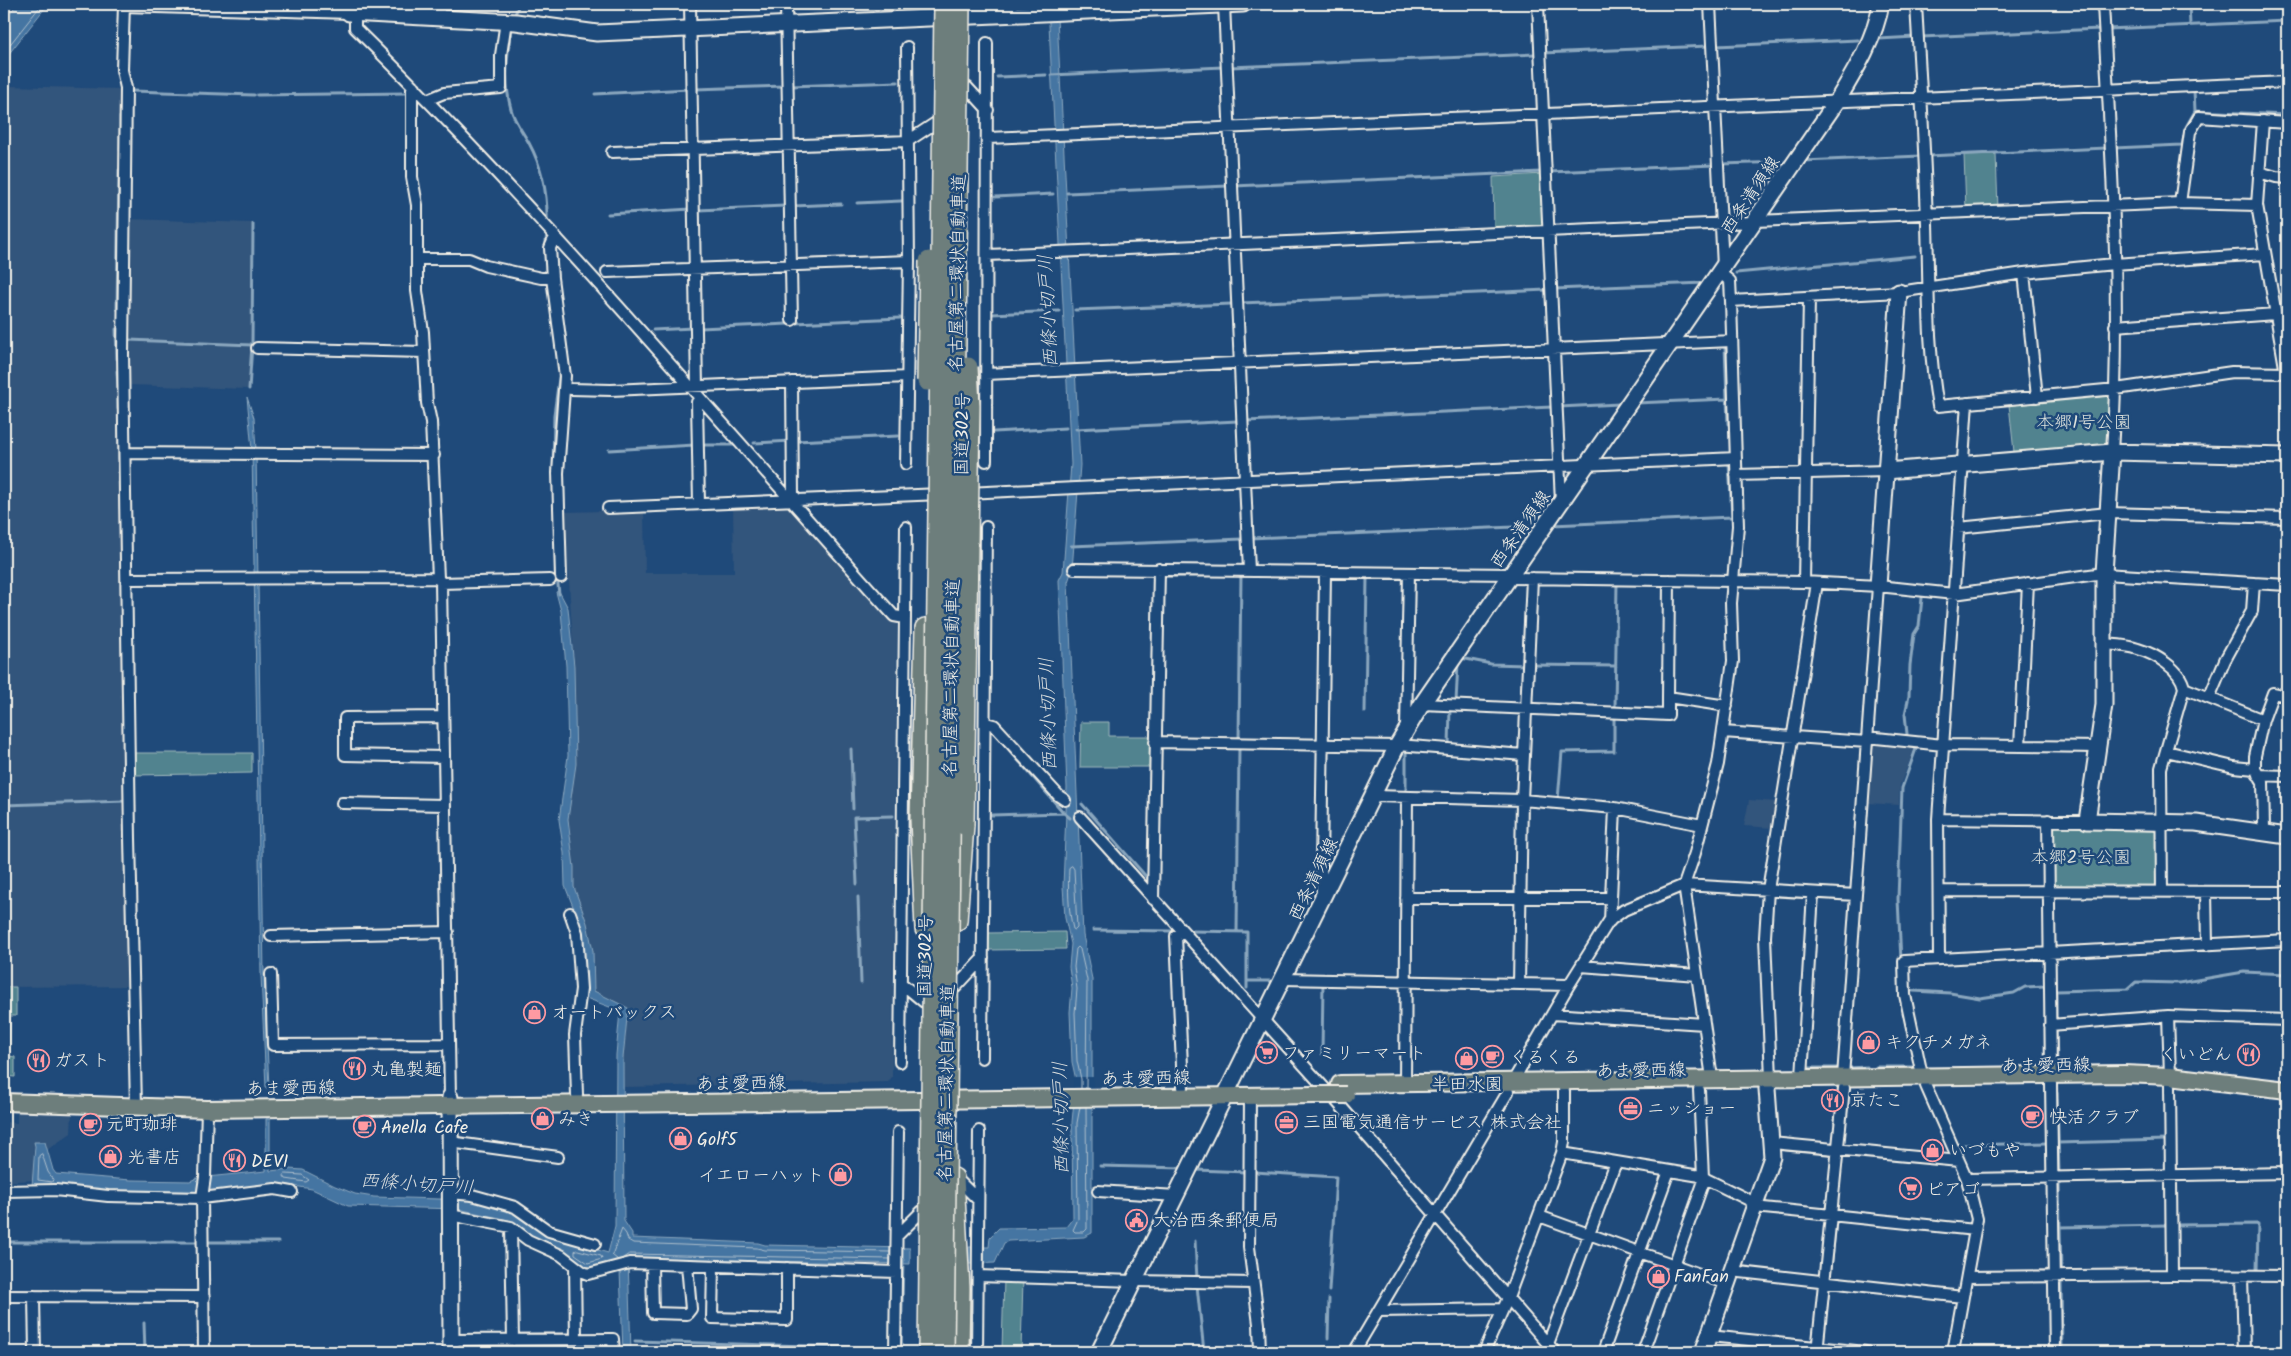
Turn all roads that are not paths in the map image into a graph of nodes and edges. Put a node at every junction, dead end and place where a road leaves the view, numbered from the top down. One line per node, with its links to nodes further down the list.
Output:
1 (314, 4): 16 (street)
2 (690, 4): 19 (street)
3 (786, 4): 18 (street)
4 (944, 4): 20 (highway, 名古屋第二環状自動車道, bridge)
5 (1224, 4): 6 (street); 14 (street); 35 (street)
6 (1243, 4)
7 (1538, 4): 32 (street)
8 (1710, 4): 30 (street)
9 (1881, 4): 29 (street, 西条清須線)
10 (1916, 4): 27 (street)
11 (2104, 4): 25 (street)
12 (124, 5): 16 (street); 90 (street)
13 (345, 8): 15 (street); 16 (street); 24 (street)
14 (966, 8): 18 (street); 26 (highway, 国道302号); 43 (highway, 名古屋第二環状自動車道, bridge)
15 (439, 11): 17 (street)
16 (322, 12)
17 (511, 22): 19 (street); 28 (street)
18 (786, 24): 19 (street); 38 (street)
19 (690, 28): 39 (street)
20 (944, 32): 196 (highway, bridge); 316 (highway, 名古屋第二環状自動車道, bridge)
21 (988, 43): 31 (street)
22 (907, 48): 37 (street)
23 (2287, 82): 25 (street)
24 (415, 87): 28 (street); 55 (street)
25 (2108, 90): 27 (street); 46 (street)
26 (967, 95): 31 (street); 37 (street); 80 (highway, 国道302号)
27 (1921, 98): 29 (street); 47 (street)
28 (427, 100): 51 (street)
29 (1837, 101): 30 (street); 48 (street, 西条清須線)
30 (1715, 107): 32 (street); 49 (street)
31 (988, 110): 36 (street)
32 (1543, 114): 35 (street); 50 (street)
33 (2263, 122): 34 (street); 41 (street); 44 (street)
34 (2287, 123)
35 (1229, 128): 36 (street); 52 (street)
36 (988, 138): 54 (street)
37 (908, 142): 38 (street); 56 (street)
38 (788, 146): 39 (street); 58 (street)
39 (693, 149): 40 (street); 59 (street)
40 (612, 152)
41 (2259, 172): 42 (street); 45 (street)
42 (2287, 178)
43 (958, 182): 197 (highway, bridge); 322 (highway, 名古屋第二環状自動車道, bridge)
44 (2180, 204): 45 (street); 46 (street)
45 (2257, 205): 53 (street)
46 (2113, 206): 47 (street); 57 (street)
47 (1927, 214): 48 (street); 64 (street)
48 (1755, 221): 49 (street); 60 (street, 西条清須線)
49 (1721, 223): 50 (street); 60 (street)
50 (1548, 231): 52 (street); 74 (street)
51 (554, 235): 63 (street); 82 (street)
52 (1234, 244): 54 (street); 76 (street)
53 (2265, 254): 57 (street); 68 (street)
54 (987, 255): 78 (street)
55 (417, 259): 63 (street); 75 (street)
56 (909, 261): 58 (street); 79 (street)
57 (2114, 264): 62 (street); 70 (street)
58 (791, 265): 59 (street); 69 (street)
59 (695, 269): 61 (street); 82 (street)
60 (1722, 270): 67 (street); 72 (street, 西条清須線)
61 (607, 272)
62 (2024, 273): 64 (street); 86 (street)
63 (548, 278): 121 (street)
64 (1929, 287): 65 (street); 88 (street)
65 (1899, 292): 66 (street); 99 (street)
66 (1809, 298): 67 (street); 100 (street)
67 (1731, 301): 71 (street)
68 (2276, 314): 70 (street); 77 (street)
69 (792, 320)
70 (2115, 326): 84 (street)
71 (1732, 341): 72 (street); 93 (street)
72 (1671, 344): 74 (street); 97 (street, 西条清須線)
73 (257, 348): 75 (street)
74 (1554, 349): 76 (street); 98 (street)
75 (424, 352): 91 (street)
76 (1239, 363): 78 (street); 102 (street)
77 (2286, 373): 84 (street)
78 (986, 374): 85 (street)
79 (907, 377): 81 (street); 95 (street)
80 (963, 377): 85 (street); 103 (highway, 国道302号)
81 (792, 382): 82 (street); 104 (street)
82 (693, 386): 83 (street); 87 (street)
83 (571, 389)
84 (2116, 389): 86 (street); 89 (street)
85 (986, 392): 94 (street)
86 (2037, 397): 88 (street)
87 (700, 399): 104 (street); 106 (street)
88 (1967, 404): 96 (street)
89 (2112, 452): 92 (street); 96 (street); 108 (street)
90 (125, 453): 91 (street); 123 (street)
91 (434, 455): 127 (street)
92 (2287, 456)
93 (1736, 458): 97 (street); 101 (street)
94 (986, 461)
95 (906, 464)
96 (1963, 464): 99 (street); 112 (street)
97 (1587, 465): 98 (street); 105 (street, 西条清須線)
98 (1559, 466): 102 (street); 105 (street)
99 (1886, 471): 100 (street); 133 (street)
100 (1807, 473): 101 (street); 128 (street)
101 (1736, 475): 126 (street)
102 (1244, 480): 103 (street); 115 (street)
103 (960, 494): 104 (street); 117 (highway, 国道302号)
104 (794, 501): 106 (street); 137 (street)
105 (1561, 503): 120 (street, 西条清須線)
106 (699, 504): 107 (street)
107 (608, 508)
108 (2108, 513): 109 (street); 112 (street); 119 (street)
109 (2287, 518)
110 (906, 527): 137 (street)
111 (986, 527): 136 (street)
112 (1958, 528): 134 (street)
113 (1074, 569): 114 (street)
114 (1159, 569): 115 (street); 154 (street)
115 (1248, 571): 116 (street)
116 (1325, 572): 118 (street); 156 (street)
117 (960, 573): 135 (highway, 国道302号); 136 (street); 197 (highway, 国道302号)
118 (1409, 573): 120 (street); 150 (street)
119 (2104, 574): 130 (street); 131 (street); 139 (street)
120 (1511, 576): 122 (street); 144 (street, 西条清須線)
121 (561, 577)
122 (1532, 578): 125 (street); 146 (street)
123 (127, 579): 127 (street); 250 (street)
124 (550, 580): 127 (street)
125 (1669, 580): 126 (street); 142 (street)
126 (1733, 580): 128 (street); 145 (street)
127 (440, 581): 147 (street)
128 (1804, 582): 129 (street)
129 (1817, 583): 133 (street); 152 (street)
130 (2254, 583): 132 (street); 143 (street)
131 (2028, 584): 134 (street); 158 (street)
132 (2287, 585)
133 (1878, 586): 134 (street); 153 (street)
134 (1954, 594): 155 (street)
135 (954, 599): 138 (street); 196 (highway, 国道302号)
136 (986, 599): 149 (street)
137 (904, 618): 138 (street)
138 (904, 644): 211 (street)
139 (2103, 644): 140 (street); 159 (street)
140 (2184, 688): 143 (street); 160 (street)
141 (2287, 696): 148 (street)
142 (1668, 697): 145 (street); 146 (street)
143 (2209, 698): 148 (street)
144 (1422, 704): 146 (street); 150 (street, 西条清須線)
145 (1727, 706): 151 (street)
146 (1526, 708): 161 (street)
147 (443, 717): 162 (street); 162 (street)
148 (2263, 720): 163 (street)
149 (986, 723): 167 (street); 204 (street)
150 (1406, 731): 157 (street, 西条清須線)
151 (1723, 732): 152 (street); 177 (street)
152 (1793, 738): 153 (street); 181 (street)
153 (1867, 739): 155 (street); 188 (street)
154 (1155, 742): 156 (street); 192 (street)
155 (1943, 745): 158 (street); 173 (street)
156 (1322, 746): 157 (street); 193 (street)
157 (1398, 746): 161 (street); 165 (street, 西条清須線)
158 (2020, 746): 159 (street)
159 (2098, 747): 175 (street)
160 (2166, 751): 163 (street); 176 (street)
161 (1524, 755): 168 (street)
162 (444, 757): 170 (street)
163 (2257, 772): 164 (street); 178 (street)
164 (2287, 776)
165 (1374, 796): 166 (street); 193 (street, 西条清須線)
166 (1408, 797): 168 (street); 189 (street)
167 (1064, 800)
168 (1522, 800): 171 (street); 190 (street)
169 (342, 804): 170 (street)
170 (444, 805): 199 (street)
171 (1615, 808): 177 (street); 191 (street)
172 (1080, 817): 192 (street)
173 (1938, 819): 174 (street); 182 (street)
174 (2048, 820): 175 (street); 183 (street)
175 (2087, 821): 176 (street)
176 (2162, 822): 178 (street); 184 (street)
177 (1702, 824): 180 (street)
178 (2262, 833): 179 (street)
179 (2287, 836)
180 (1684, 885): 181 (street); 195 (street); 208 (street)
181 (1768, 890): 187 (street); 232 (street)
182 (1939, 892): 183 (street); 205 (street)
183 (2048, 892): 184 (street); 203 (street)
184 (2162, 892): 185 (street)
185 (2206, 892): 186 (street); 202 (street)
186 (2287, 892)
187 (1813, 893): 188 (street); 225 (street)
188 (1856, 895): 230 (street)
189 (1406, 898): 190 (street); 210 (street)
190 (1520, 898): 191 (street); 212 (street)
191 (1611, 898): 195 (street)
192 (1153, 899): 198 (street)
193 (1322, 901): 209 (street, 西条清須線)
194 (570, 913): 243 (street)
195 (1610, 921): 206 (street)
196 (925, 929): 215 (highway, 国道302号)
197 (956, 929): 214 (highway, 国道302号)
198 (1182, 931): 218 (street); 234 (street)
199 (448, 932): 200 (street); 222 (street)
200 (272, 936)
201 (2287, 940): 202 (street)
202 (2207, 945): 203 (street)
203 (2049, 954): 205 (street); 221 (street)
204 (983, 958): 214 (street); 223 (street)
205 (1939, 959): 228 (street)
206 (1581, 966): 208 (street); 213 (street)
207 (271, 974): 222 (street)
208 (1697, 975): 220 (street)
209 (1284, 979): 210 (street); 218 (street, 西条清須線)
210 (1405, 981): 212 (street); 231 (street)
211 (901, 984): 215 (street); 224 (street)
212 (1519, 984): 213 (street)
213 (1569, 985): 216 (street)
214 (955, 988): 245 (highway, 国道302号)
215 (924, 1002): 244 (highway, 国道302号)
216 (1552, 1014): 220 (street); 233 (street)
217 (2168, 1016): 219 (street); 221 (street); 229 (street)
218 (1263, 1020): 240 (street, 西条清須線); 278 (street)
219 (2287, 1020)
220 (1704, 1024): 226 (street)
221 (2050, 1025): 227 (street)
222 (449, 1044): 251 (street)
223 (982, 1058)
224 (900, 1062)
225 (1802, 1077): 230 (main road, あま愛西線); 232 (main road, あま愛西線)
226 (1712, 1078): 232 (main road, あま愛西線); 233 (main road, あま愛西線)
227 (2051, 1079): 228 (main road, あま愛西線); 229 (main road, あま愛西線); 267 (street)
228 (1924, 1081): 230 (main road, あま愛西線); 260 (street)
229 (2170, 1081): 238 (main road, あま愛西線); 248 (main road, あま愛西線); 264 (street)
230 (1843, 1082): 232 (main road, あま愛西線); 257 (street)
231 (1405, 1083): 233 (main road, あま愛西線); 235 (main road, あま愛西線)
232 (1769, 1083): 237 (main road, あま愛西線); 256 (street)
233 (1510, 1086): 235 (main road, あま愛西線); 241 (main road, あま愛西線); 278 (street)
234 (1183, 1087): 240 (main road, あま愛西線); 242 (main road, あま愛西線)
235 (1343, 1089): 236 (main road, あま愛西線)
236 (1311, 1090): 240 (main road, あま愛西線); 246 (main road, あま愛西線)
237 (1699, 1090): 241 (main road, あま愛西線); 266 (street)
238 (2287, 1090)
239 (4, 1091): 250 (main road, あま愛西線)
240 (1228, 1091): 242 (main road, あま愛西線); 246 (main road, あま愛西線); 273 (street, 西条清須線)
241 (1564, 1092): 258 (street)
242 (1093, 1093): 245 (main road, あま愛西線)
243 (577, 1095): 247 (main road, あま愛西線); 251 (main road, あま愛西線)
244 (923, 1096): 245 (main road, あま愛西線); 247 (main road, あま愛西線); 277 (highway, 国道302号)
245 (954, 1096): 265 (highway, 国道302号)
246 (1250, 1096): 303 (street)
247 (620, 1100): 251 (main road, あま愛西線)
248 (2287, 1100)
249 (4, 1102): 250 (main road, あま愛西線)
250 (137, 1102): 251 (main road, あま愛西線); 252 (main road, あま愛西線)
251 (450, 1102): 252 (main road, あま愛西線); 255 (street)
252 (207, 1109): 272 (street)
253 (979, 1131): 274 (street)
254 (898, 1132): 284 (street)
255 (450, 1142): 259 (street); 275 (street)
256 (1771, 1143): 257 (street); 276 (street)
257 (1838, 1149): 260 (street); 279 (street)
258 (1562, 1154): 261 (street); 280 (street)
259 (558, 1157)
260 (1959, 1161): 268 (street)
261 (1616, 1162): 262 (street); 283 (street)
262 (1669, 1171): 266 (street); 286 (street)
263 (2287, 1173): 264 (street)
264 (2171, 1176): 267 (street); 295 (street)
265 (954, 1177): 274 (street); 323 (highway, 国道302号); 324 (highway)
266 (1704, 1178): 276 (street); 289 (street)
267 (2052, 1178): 268 (street); 300 (street)
268 (1967, 1179): 282 (street)
269 (4, 1191): 272 (street)
270 (1098, 1191): 273 (street)
271 (292, 1192): 272 (street)
272 (203, 1196): 306 (street)
273 (1176, 1196): 301 (street, 西条清須線)
274 (978, 1200): 294 (street)
275 (450, 1204): 281 (street); 285 (street); 314 (street)
276 (1755, 1205): 279 (street); 298 (street)
277 (922, 1211): 284 (street); 316 (highway, 国道302号)
278 (1436, 1215): 308 (street); 310 (street)
279 (1831, 1215): 282 (street); 302 (street)
280 (1539, 1216): 283 (street); 308 (street)
281 (512, 1227): 290 (street); 313 (street)
282 (1976, 1230): 299 (street)
283 (1590, 1234): 286 (street); 315 (street)
284 (896, 1241): 293 (street)
285 (595, 1244)
286 (1640, 1252): 289 (street); 330 (street)
287 (652, 1264): 288 (street); 288 (street); 290 (street)
288 (687, 1265): 291 (street)
289 (1674, 1265): 298 (street); 331 (street)
290 (575, 1266): 312 (street)
291 (713, 1266): 292 (street); 292 (street)
292 (787, 1268): 293 (street)
293 (896, 1269): 321 (street)
294 (978, 1271): 301 (street); 325 (street)
295 (2172, 1275): 296 (street); 300 (street)
296 (2242, 1276): 297 (street); 336 (street)
297 (2287, 1276)
298 (1729, 1277): 302 (street); 311 (street)
299 (1967, 1277): 300 (street); 307 (street)
300 (2054, 1277): 335 (street)
301 (1134, 1282): 303 (street); 326 (street, 西条清須線)
302 (1824, 1282): 307 (street); 317 (street)
303 (1253, 1283): 327 (street)
304 (4, 1296): 305 (street)
305 (34, 1296): 306 (street); 318 (street)
306 (204, 1297): 319 (street)
307 (1963, 1297): 334 (street)
308 (1508, 1298): 309 (street); 315 (street)
309 (1503, 1309): 310 (street); 329 (street)
310 (1378, 1311): 328 (street)
311 (1708, 1336): 317 (street); 332 (street)
312 (576, 1339): 313 (street); 320 (street)
313 (513, 1340): 314 (street)
314 (451, 1346)
315 (1552, 1348)
316 (922, 1349)
317 (1818, 1350): 333 (street)
318 (35, 1352)
319 (204, 1352)
320 (614, 1352)
321 (895, 1352)
322 (944, 1352)
323 (951, 1352)
324 (959, 1352)
325 (977, 1352)
326 (1099, 1352)
327 (1260, 1352)
328 (1354, 1352)
329 (1484, 1352)
330 (1603, 1352)
331 (1642, 1352)
332 (1703, 1352)
333 (1866, 1352)
334 (1953, 1352)
335 (2055, 1352)
336 (2244, 1352)

